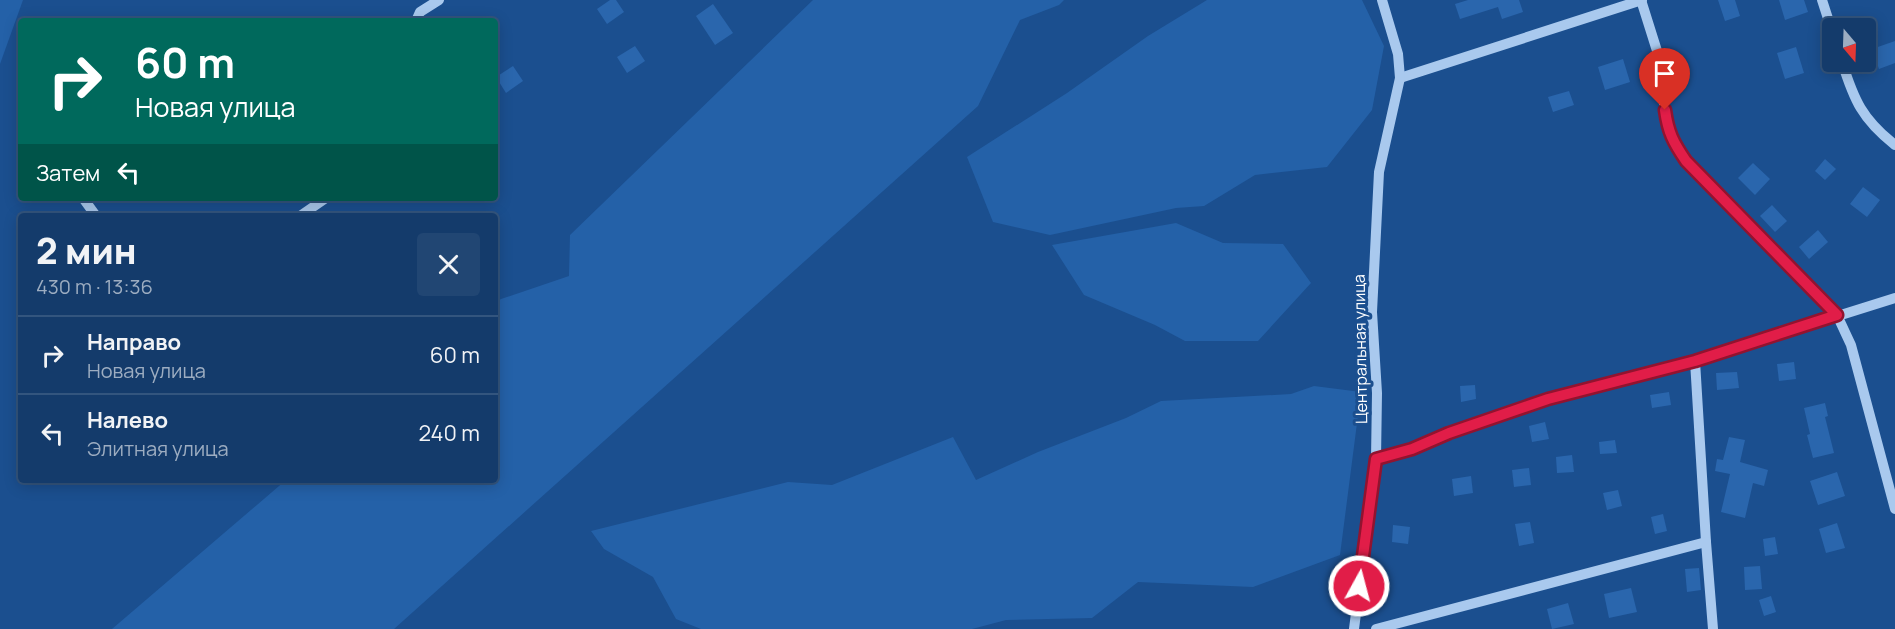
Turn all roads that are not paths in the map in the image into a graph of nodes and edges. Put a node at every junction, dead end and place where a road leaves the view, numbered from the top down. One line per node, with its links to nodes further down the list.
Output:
1 (439, 0): 5 (street)
2 (1382, 0): 8 (street, Центральная улица)
3 (1641, 0): 8 (street); 13 (street)
4 (1822, 0): 6 (street)
5 (417, 18)
6 (1828, 18)
7 (1845, 72): 9 (street)
8 (1400, 78): 15 (street, Центральная улица)
9 (1895, 145)
10 (322, 201): 11 (street)
11 (304, 213)
12 (1895, 298): 13 (street)
13 (1837, 315): 14 (street); 16 (street)
14 (1695, 361): 15 (street); 17 (street)
15 (1376, 459): 18 (street, Центральная улица)
16 (1895, 509)
17 (1706, 542): 19 (street); 20 (street)
18 (1354, 629)
19 (1376, 629)
20 (1713, 629)

